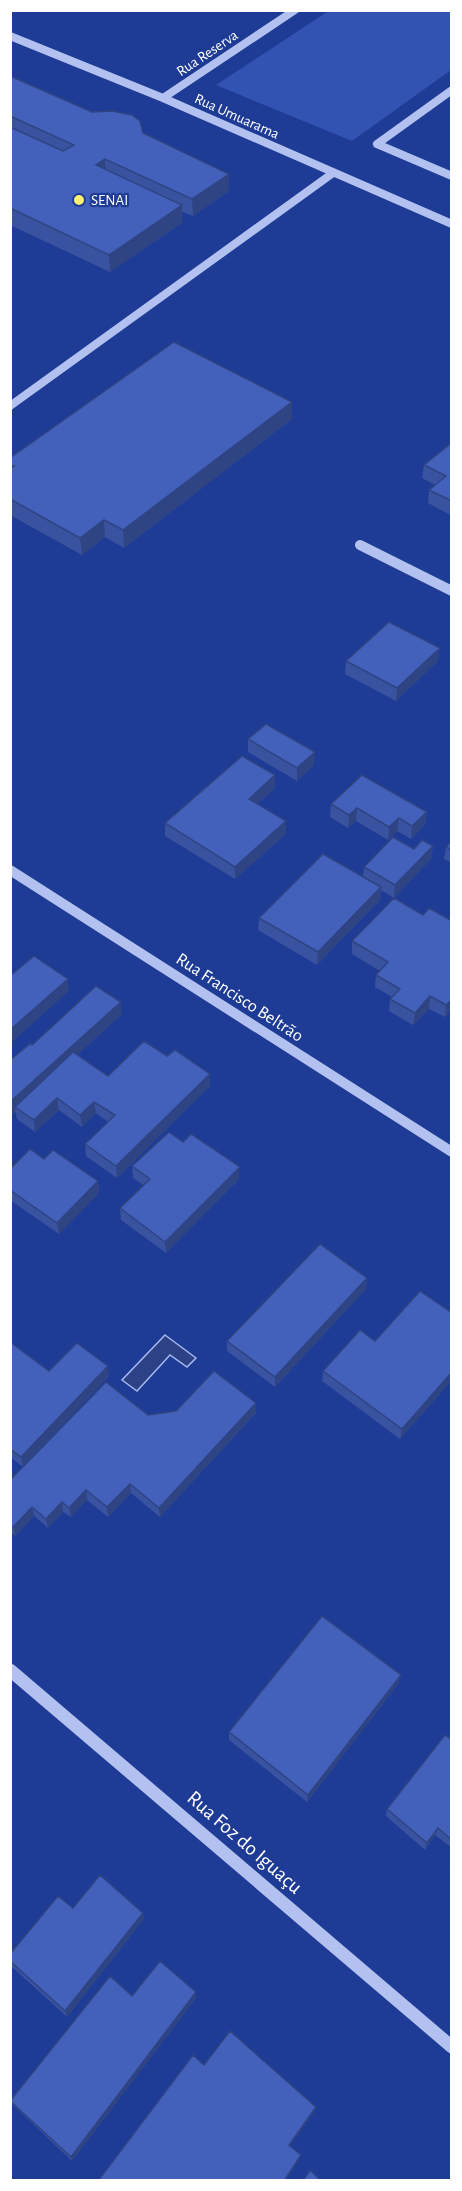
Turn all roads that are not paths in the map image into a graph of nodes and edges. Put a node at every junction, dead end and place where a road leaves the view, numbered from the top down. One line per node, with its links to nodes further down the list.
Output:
1 (295, 10): 4 (street, Rua Reserva)
2 (10, 36): 4 (street, Rua Umuarama)
3 (452, 90): 6 (street)
4 (163, 98): 5 (street, Rua Umuarama)
5 (333, 173): 7 (street, Rua Umuarama); 8 (street)
6 (452, 176)
7 (452, 224)
8 (10, 406)
9 (360, 545): 10 (street)
10 (452, 591)
11 (10, 870): 12 (street, Rua Francisco Beltrão)
12 (452, 1152)
13 (10, 1670): 14 (street, Rua Foz do Iguaçu)
14 (452, 2047)

